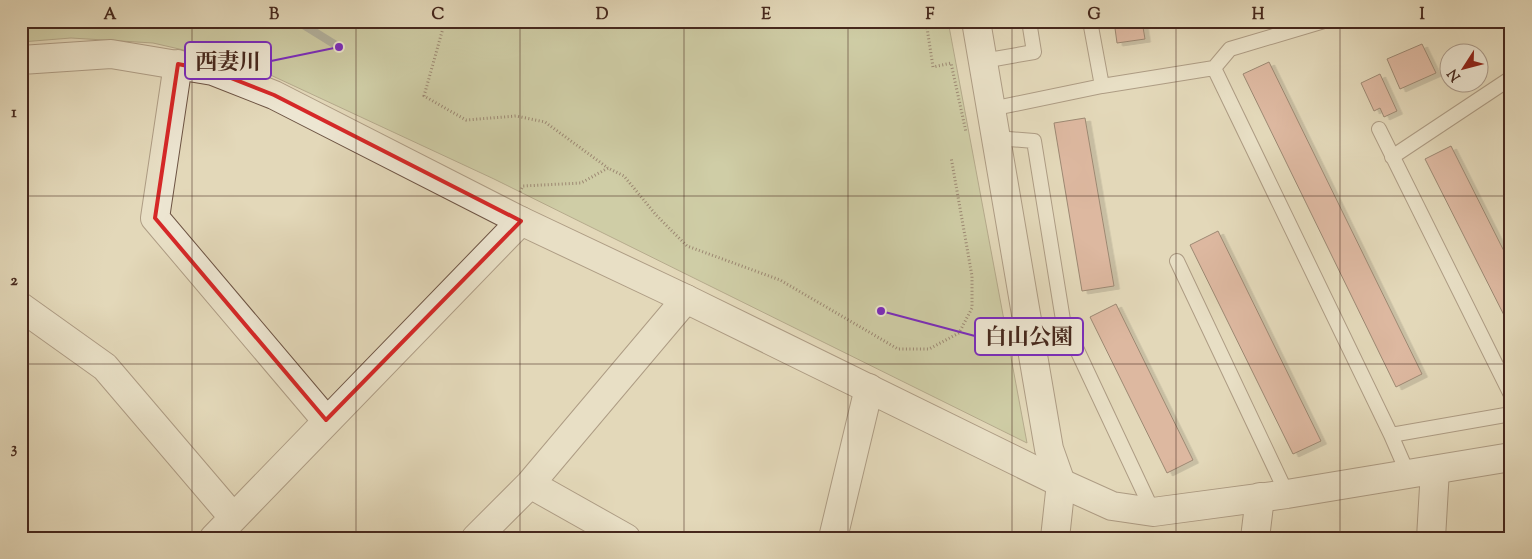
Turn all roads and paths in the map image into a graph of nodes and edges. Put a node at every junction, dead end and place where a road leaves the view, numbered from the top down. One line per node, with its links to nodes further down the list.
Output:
1 (445, 21): 17 (path)
2 (926, 21): 13 (path)
3 (976, 21): 8 (street)
4 (1029, 21): 8 (lane)
5 (1090, 21): 12 (lane)
6 (1324, 21): 10 (lane)
7 (21, 60): 9 (street)
8 (983, 61): 13 (street)
9 (178, 64): 18 (street); 25 (street)
10 (1214, 68): 12 (lane); 26 (lane)
11 (1511, 78): 16 (lane)
12 (1102, 86): 13 (lane)
13 (993, 124): 31 (street); 34 (lane)
14 (1378, 129): 16 (lane)
15 (951, 157): 17 (path)
16 (1392, 157): 23 (lane)
17 (608, 168): 18 (path)
18 (515, 218): 20 (street); 25 (street)
19 (1177, 261): 32 (lane)
20 (686, 299): 22 (street); 30 (street)
21 (21, 307): 35 (street)
22 (869, 388): 31 (street); 39 (street)
23 (1511, 395)
24 (1511, 414): 26 (lane)
25 (326, 420): 35 (street)
26 (1391, 435): 29 (lane)
27 (1511, 458): 28 (street)
28 (1436, 470): 29 (street); 42 (street)
29 (1408, 474): 32 (street)
30 (530, 484): 37 (street); 38 (street)
31 (1061, 484): 34 (street); 40 (street)
32 (1287, 494): 33 (street)
33 (1260, 497): 34 (street); 41 (street)
34 (1153, 512)
35 (233, 517): 36 (street)
36 (214, 538)
37 (476, 538)
38 (626, 538)
39 (833, 538)
40 (1055, 538)
41 (1255, 538)
42 (1431, 538)

